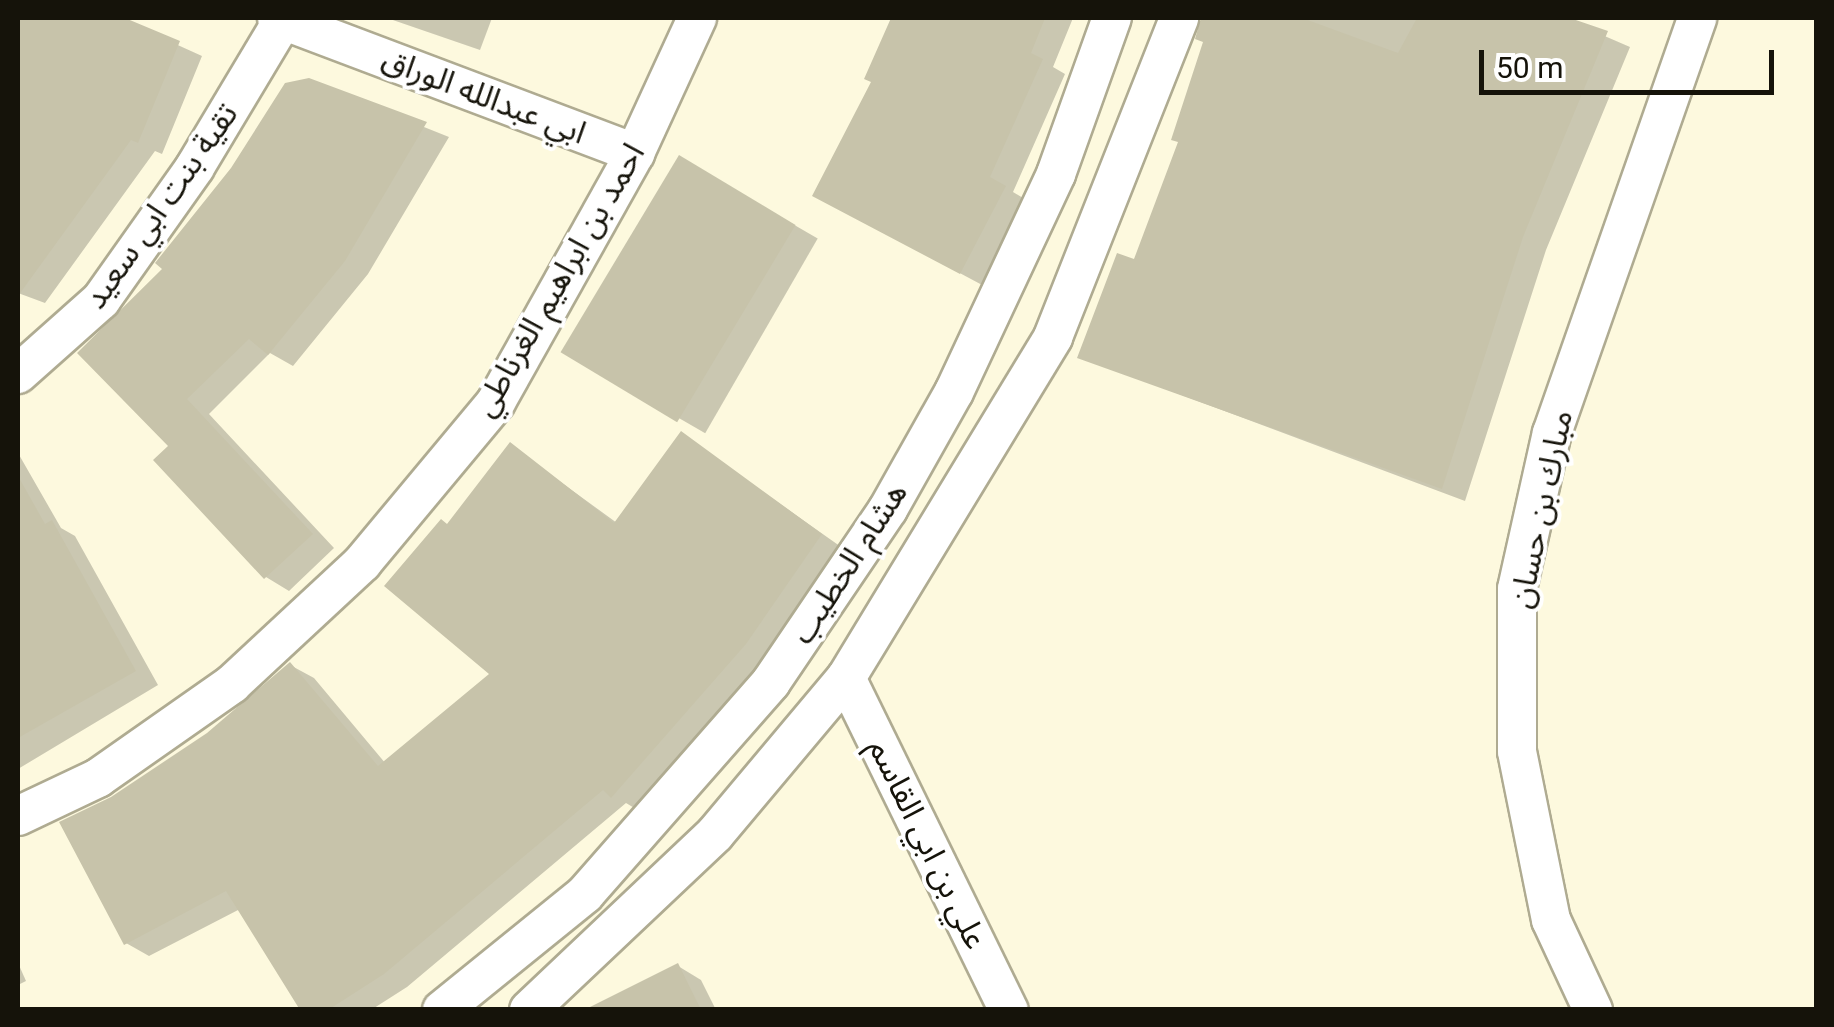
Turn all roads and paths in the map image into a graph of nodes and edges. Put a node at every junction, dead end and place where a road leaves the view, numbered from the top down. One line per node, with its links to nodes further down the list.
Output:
1 (697, 18): 6 (street, احمد بن ابراهيم الغرناطي)
2 (1112, 18): 10 (street, هشام الخطيب)
3 (1180, 18): 8 (street, هشام الخطيب)
4 (1697, 18): 13 (street, مبارك بن حسان)
5 (280, 19): 6 (street, ابي عبدالله الوراق); 7 (street, تقية بنت ابي سعيد)
6 (635, 153): 9 (street, احمد بن ابراهيم الغرناطي)
7 (26, 358)
8 (846, 678): 11 (street, هشام الخطيب); 12 (street, علي بن ابي القاسم)
9 (18, 816)
10 (442, 1010)
11 (529, 1010)
12 (1009, 1010)
13 (1593, 1010)

